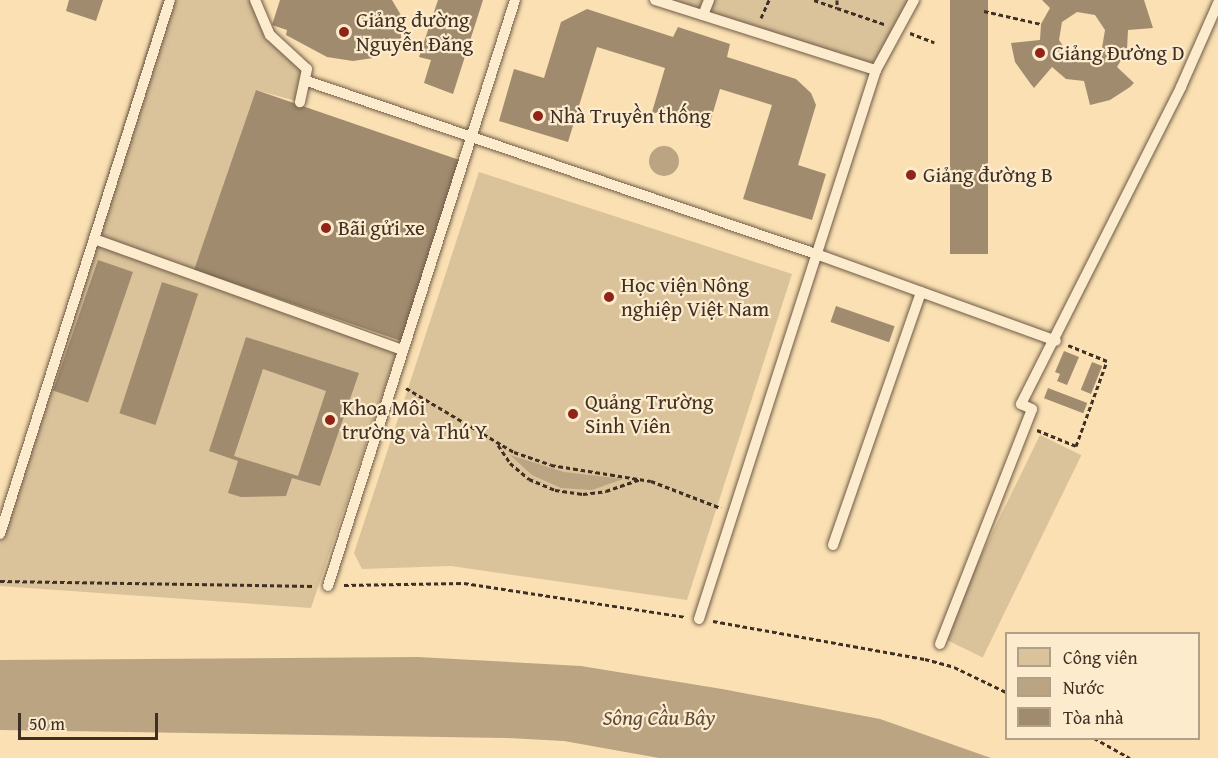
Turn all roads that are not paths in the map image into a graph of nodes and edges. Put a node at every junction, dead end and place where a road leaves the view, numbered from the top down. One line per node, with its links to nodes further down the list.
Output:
1 (170, 0): 13 (lane)
2 (255, 0): 10 (lane)
3 (514, 0): 12 (lane)
4 (655, 0): 8 (lane)
5 (709, 0): 8 (lane)
6 (914, 0): 9 (lane)
7 (1218, 3): 16 (lane)
8 (703, 15): 9 (lane)
9 (876, 70): 14 (lane)
10 (307, 81): 11 (lane); 12 (lane)
11 (300, 102)
12 (471, 136): 14 (lane); 17 (lane)
13 (94, 239): 17 (lane); 18 (lane)
14 (816, 254): 15 (lane); 21 (lane)
15 (921, 292): 16 (lane); 19 (lane)
16 (1056, 341): 22 (lane)
17 (403, 350): 20 (lane)
18 (0, 534)
19 (832, 545)
20 (328, 586)
21 (699, 619)
22 (940, 644)

